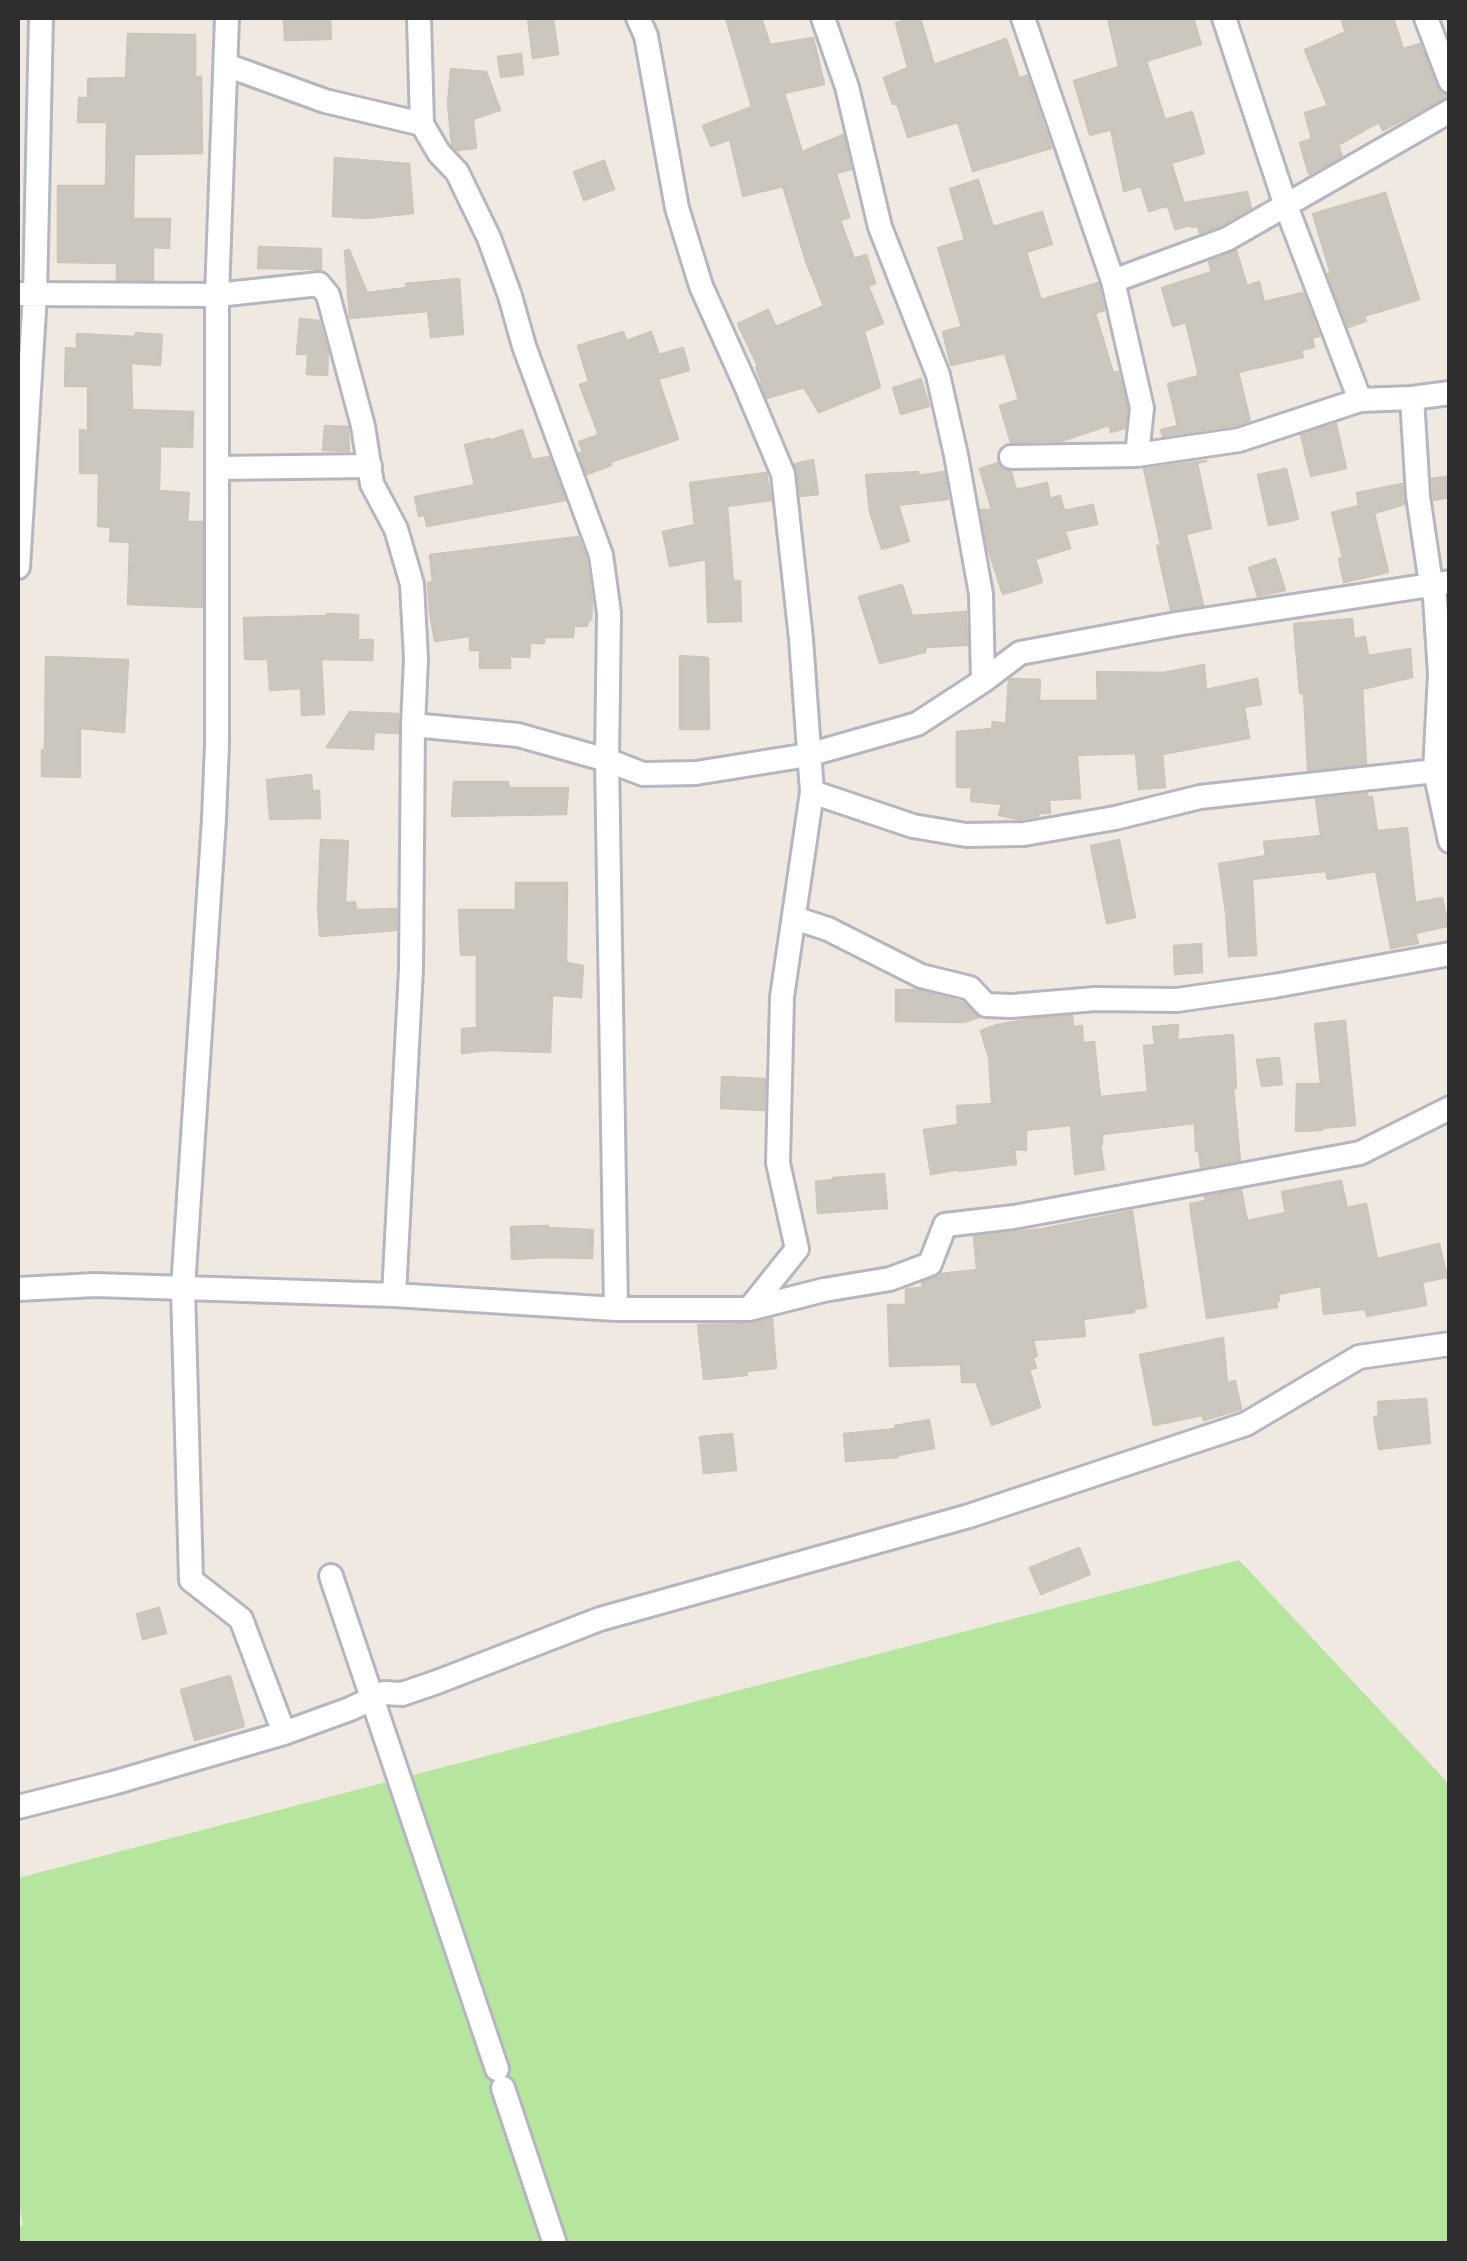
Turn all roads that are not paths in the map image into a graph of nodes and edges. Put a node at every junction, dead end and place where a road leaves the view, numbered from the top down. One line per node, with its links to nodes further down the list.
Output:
1 (41, 18): 13 (street)
2 (228, 18): 9 (street)
3 (418, 18): 12 (street)
4 (638, 18): 29 (street)
5 (823, 18): 27 (street)
6 (1023, 18): 15 (street)
7 (1224, 18): 14 (street)
8 (1426, 18): 10 (street)
9 (226, 65): 12 (street); 17 (street)
10 (1450, 80)
11 (1450, 111): 14 (street)
12 (422, 124): 30 (street)
13 (27, 190): 16 (street)
14 (1286, 206): 15 (street); 20 (street)
15 (1113, 281): 21 (street)
16 (26, 294): 17 (street); 25 (street)
17 (217, 295): 23 (street); 24 (street)
18 (1450, 393): 19 (street)
19 (1412, 398): 20 (street); 26 (street)
20 (1360, 400): 21 (street)
21 (1137, 455): 22 (street)
22 (1011, 457)
23 (370, 466): 24 (street); 28 (street)
24 (217, 468): 37 (street)
25 (18, 568)
26 (1440, 582): 27 (street); 31 (street)
27 (983, 681): 29 (street)
28 (413, 725): 30 (street); 39 (street)
29 (808, 755): 30 (street); 32 (street)
30 (607, 760): 41 (street)
31 (1442, 768): 32 (street); 33 (street)
32 (812, 792): 34 (street)
33 (1450, 841)
34 (794, 918): 35 (street); 40 (street)
35 (1450, 954)
36 (1450, 1108): 40 (street)
37 (183, 1288): 38 (street); 39 (street); 45 (street)
38 (18, 1289)
39 (394, 1295): 41 (street)
40 (749, 1308): 41 (street)
41 (616, 1309)
42 (1450, 1344): 44 (street)
43 (331, 1576): 44 (street)
44 (372, 1699): 45 (street); 47 (street)
45 (284, 1733): 46 (street)
46 (18, 1807)
47 (556, 2244)

